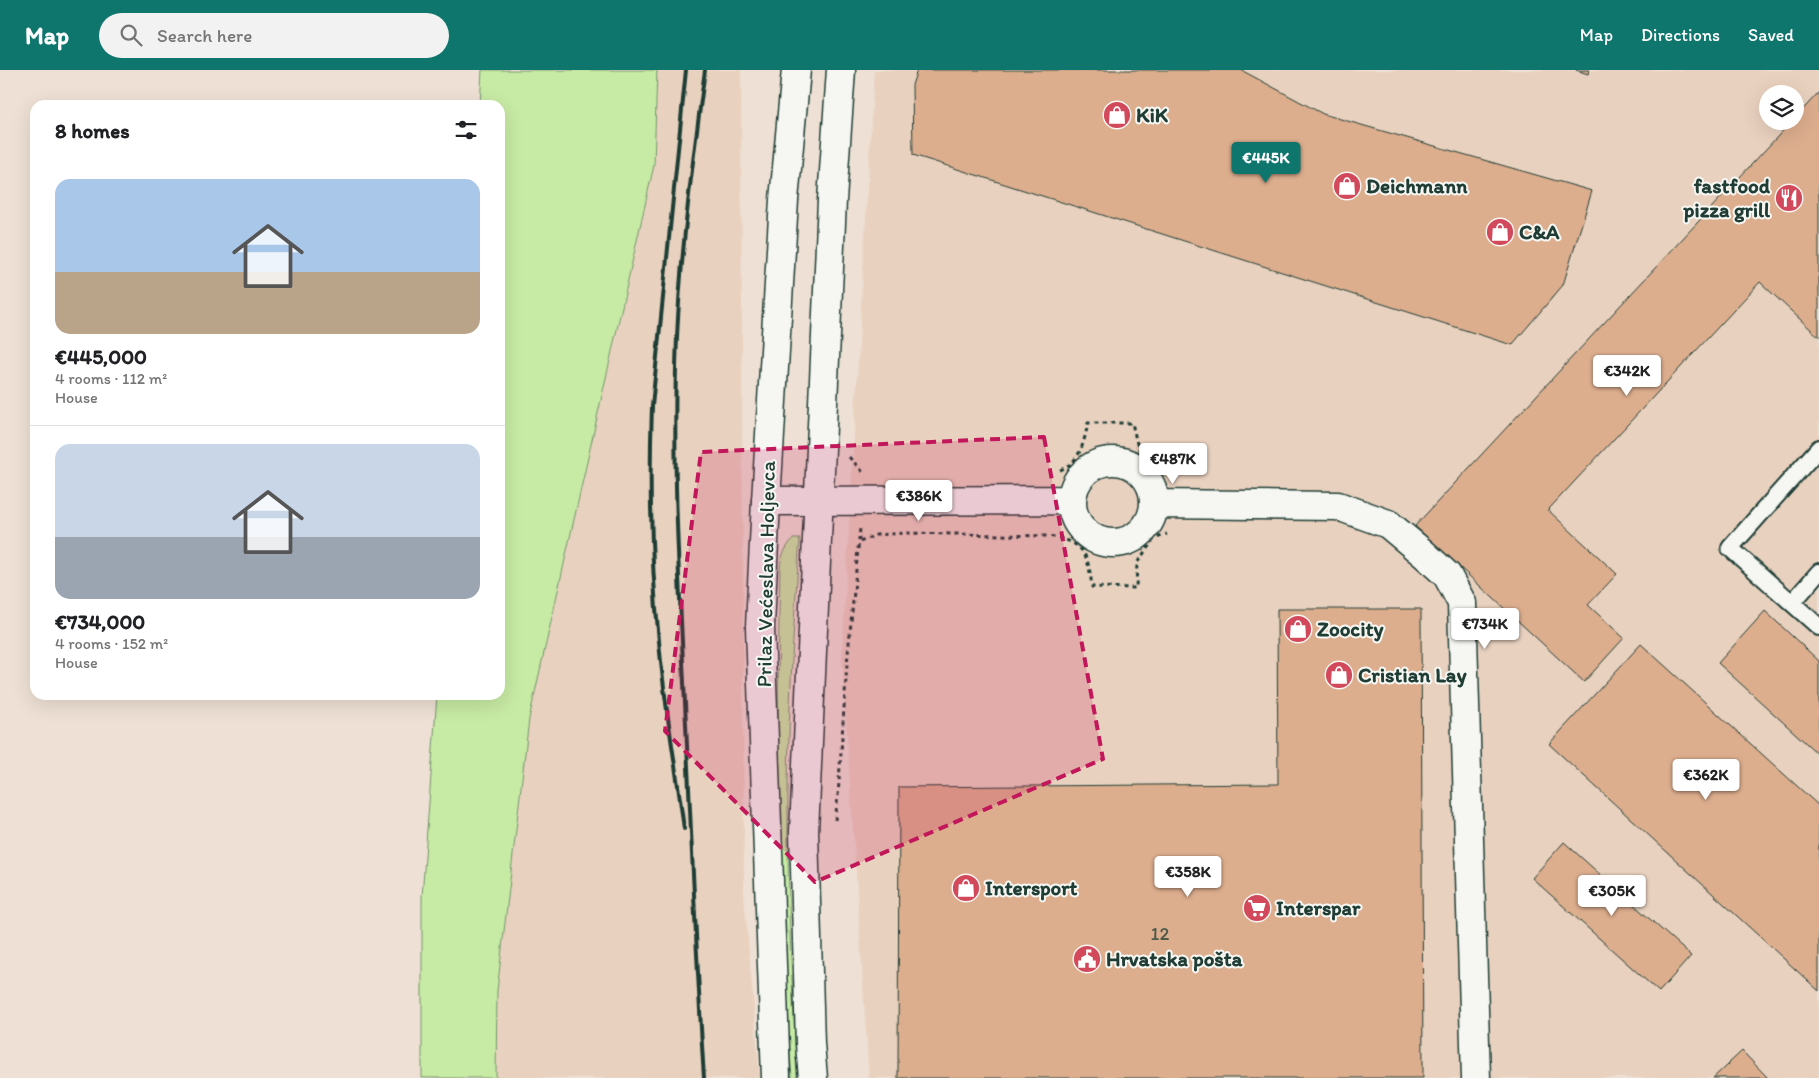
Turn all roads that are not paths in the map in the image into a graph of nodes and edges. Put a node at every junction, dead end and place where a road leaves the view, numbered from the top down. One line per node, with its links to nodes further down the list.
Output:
1 (796, 70): 5 (main road, Prilaz Većeslava Holjevca)
2 (841, 70): 6 (main road)
3 (1819, 448): 9 (lane)
4 (1071, 500): 6 (main road); 7 (main road); 7 (main road)
5 (766, 501): 6 (main road); 11 (main road, Prilaz Većeslava Holjevca)
6 (819, 501): 12 (main road)
7 (1154, 504): 13 (main road)
8 (1819, 572): 9 (lane)
9 (1792, 604): 10 (lane)
10 (1819, 627)
11 (776, 1078)
12 (813, 1078)
13 (1476, 1078)

